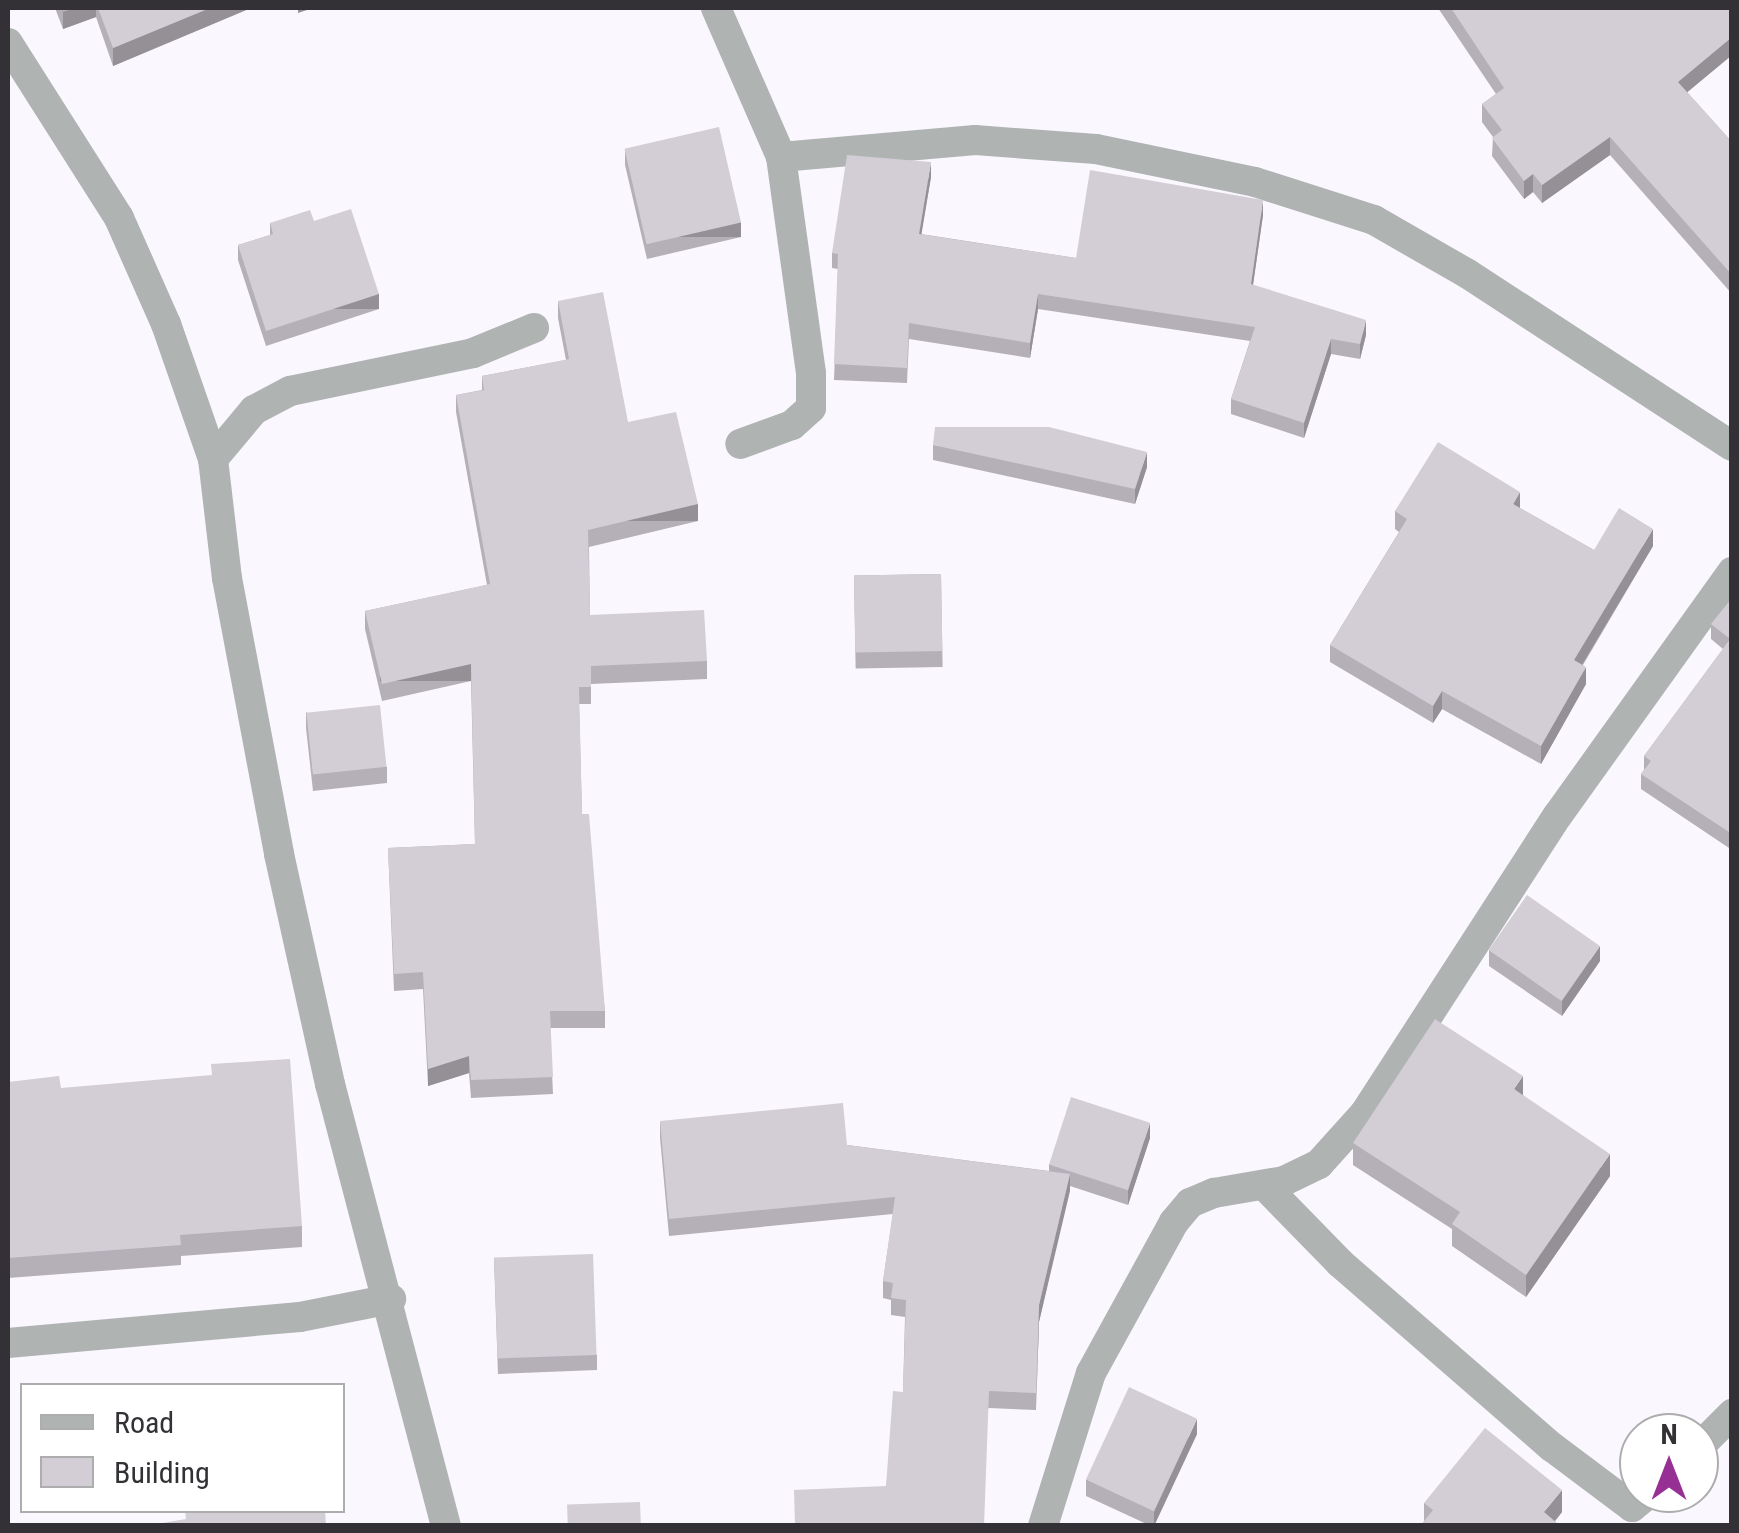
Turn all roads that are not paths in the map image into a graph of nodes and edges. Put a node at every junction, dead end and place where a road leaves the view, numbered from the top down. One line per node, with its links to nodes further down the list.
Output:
1 (716, 8): 3 (street)
2 (8, 43): 7 (street)
3 (781, 157): 5 (street); 6 (street)
4 (534, 328): 7 (street)
5 (740, 444)
6 (1732, 446)
7 (213, 459): 10 (street)
8 (1732, 572): 9 (street)
9 (1264, 1185): 12 (street); 14 (street)
10 (391, 1299): 11 (street); 13 (street)
11 (8, 1344)
12 (1619, 1498)
13 (446, 1526)
14 (1043, 1526)

